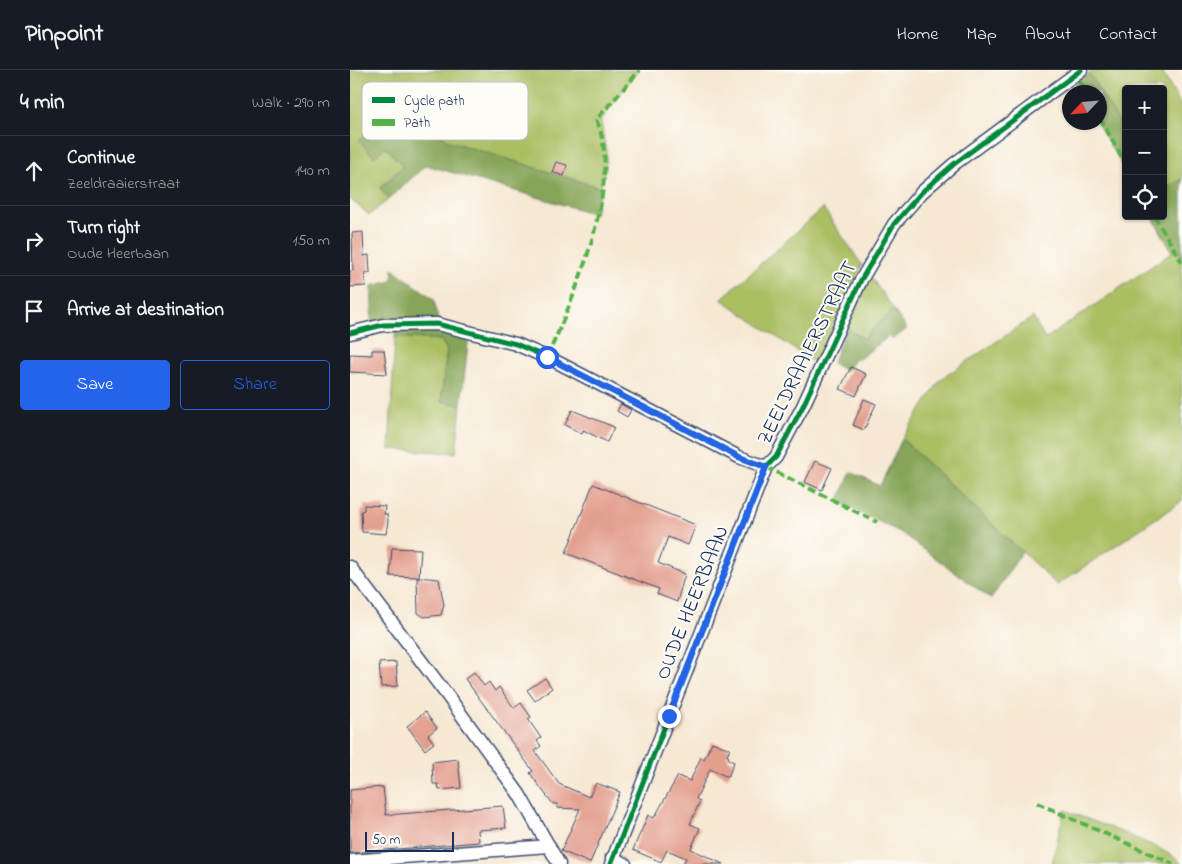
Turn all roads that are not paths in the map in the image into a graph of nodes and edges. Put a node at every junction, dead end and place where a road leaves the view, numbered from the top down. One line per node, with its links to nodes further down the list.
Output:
1 (1078, 72): 3 (street, ZEELDRAAIERSTRAAT)
2 (350, 332): 3 (street, ZEELDRAAIERSTRAAT)
3 (766, 467): 7 (street, OUDE HEERBAAN)
4 (350, 566): 5 (street)
5 (549, 846): 6 (street); 8 (street)
6 (350, 861)
7 (612, 861): 9 (street)
8 (559, 864)
9 (625, 864)

